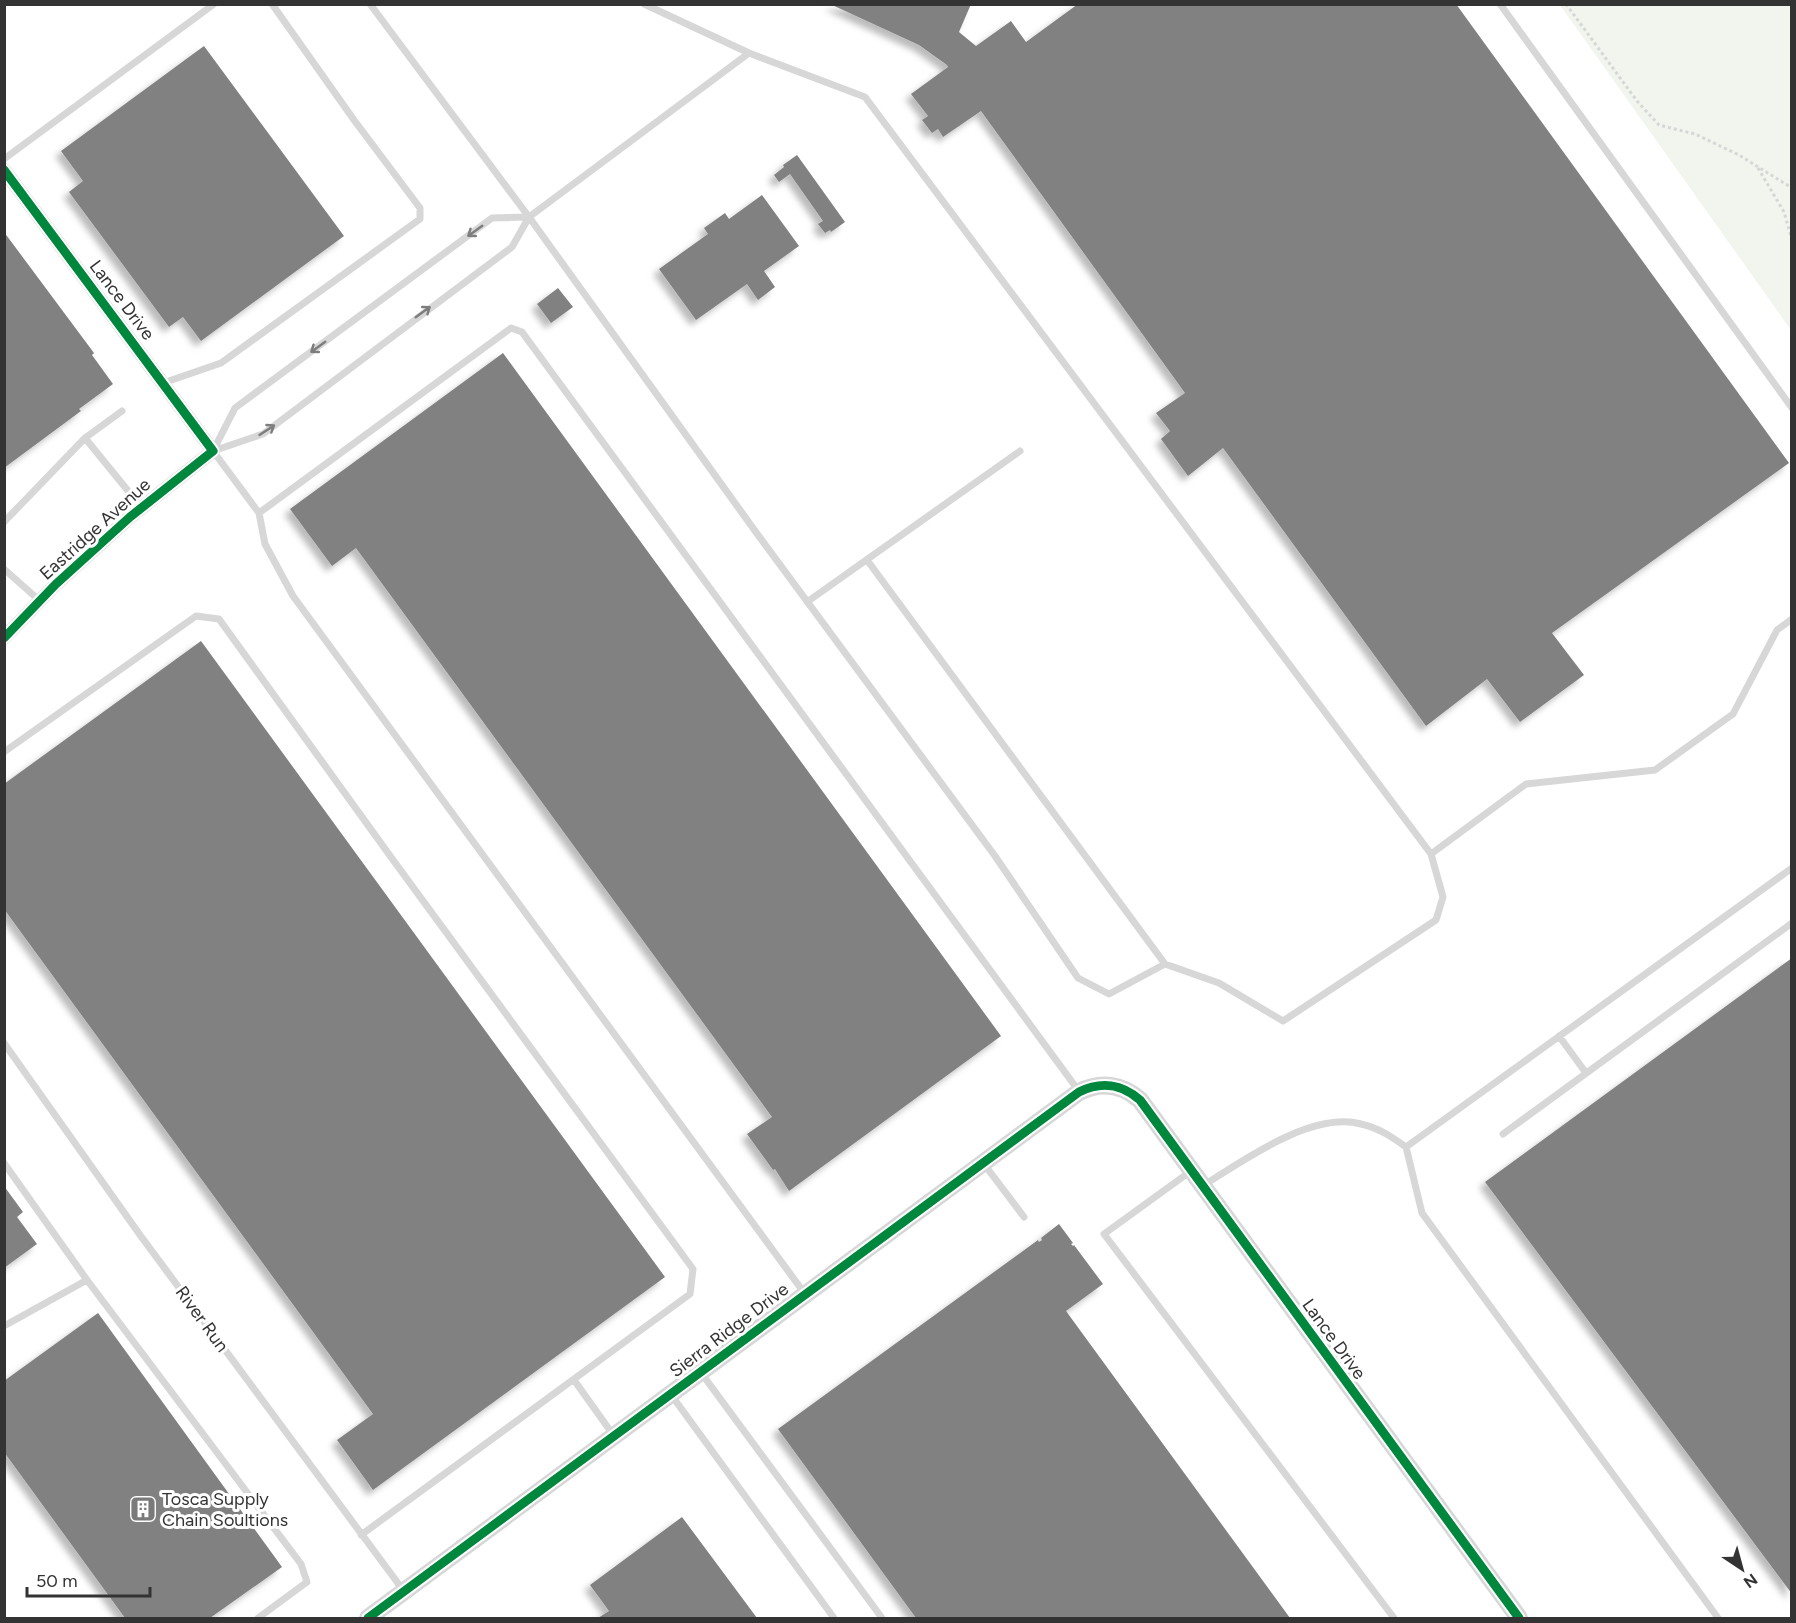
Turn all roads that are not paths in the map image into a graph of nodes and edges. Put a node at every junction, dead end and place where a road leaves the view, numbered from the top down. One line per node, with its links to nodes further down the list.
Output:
1 (214, 4): 7 (lane)
2 (272, 4): 10 (lane)
3 (370, 4): 9 (lane)
4 (644, 4): 6 (lane)
5 (1500, 4): 11 (lane)
6 (749, 53): 9 (lane); 26 (lane)
7 (4, 159)
8 (4, 170): 10 (street, Lance Drive)
9 (529, 217): 14 (lane, Eastridge Avenue, one-way to 9); 14 (lane, Eastridge Avenue, one-way to 14); 22 (lane)
10 (162, 383): 14 (street, Lance Drive)
11 (1791, 408)
12 (122, 411): 13 (lane)
13 (85, 438): 16 (lane); 18 (lane)
14 (213, 451): 16 (street, Eastridge Avenue); 17 (lane)
15 (1020, 451): 19 (lane)
16 (142, 508): 21 (street, Eastridge Avenue)
17 (259, 513): 34 (lane); 43 (lane)
18 (4, 522)
19 (867, 560): 22 (lane); 29 (lane)
20 (4, 569): 21 (lane)
21 (40, 601): 24 (street, Eastridge Avenue)
22 (807, 602): 29 (lane)
23 (1791, 619): 26 (lane)
24 (4, 638)
25 (4, 752): 46 (lane)
26 (1431, 854): 29 (lane)
27 (1791, 867): 30 (lane)
28 (1791, 923): 32 (lane)
29 (1166, 964)
30 (1559, 1036): 32 (lane); 36 (lane)
31 (4, 1043): 49 (lane, River Run)
32 (1586, 1073): 35 (lane)
33 (1117, 1086): 34 (street, Sierra Ridge Drive); 39 (street, Lance Drive)
34 (1079, 1092): 37 (street, Sierra Ridge Drive)
35 (1503, 1134)
36 (1407, 1147): 40 (lane); 57 (lane)
37 (983, 1163): 41 (lane); 43 (street, Sierra Ridge Drive)
38 (4, 1164): 42 (lane)
39 (1191, 1171): 40 (street, Lance Drive); 55 (lane)
40 (1202, 1186): 56 (street, Lance Drive)
41 (1024, 1217)
42 (87, 1280): 44 (lane); 51 (lane)
43 (805, 1293): 45 (street, Sierra Ridge Drive)
44 (4, 1326)
45 (700, 1372): 47 (street, Sierra Ridge Drive); 54 (lane)
46 (574, 1380): 48 (lane); 49 (lane)
47 (671, 1394): 48 (street, Sierra Ridge Drive); 53 (lane)
48 (614, 1436): 50 (street, Sierra Ridge Drive)
49 (361, 1535): 50 (lane, River Run)
50 (404, 1592): 52 (street, Sierra Ridge Drive)
51 (258, 1618)
52 (368, 1618)
53 (834, 1618)
54 (882, 1618)
55 (1394, 1618)
56 (1519, 1618)
57 (1718, 1618)

